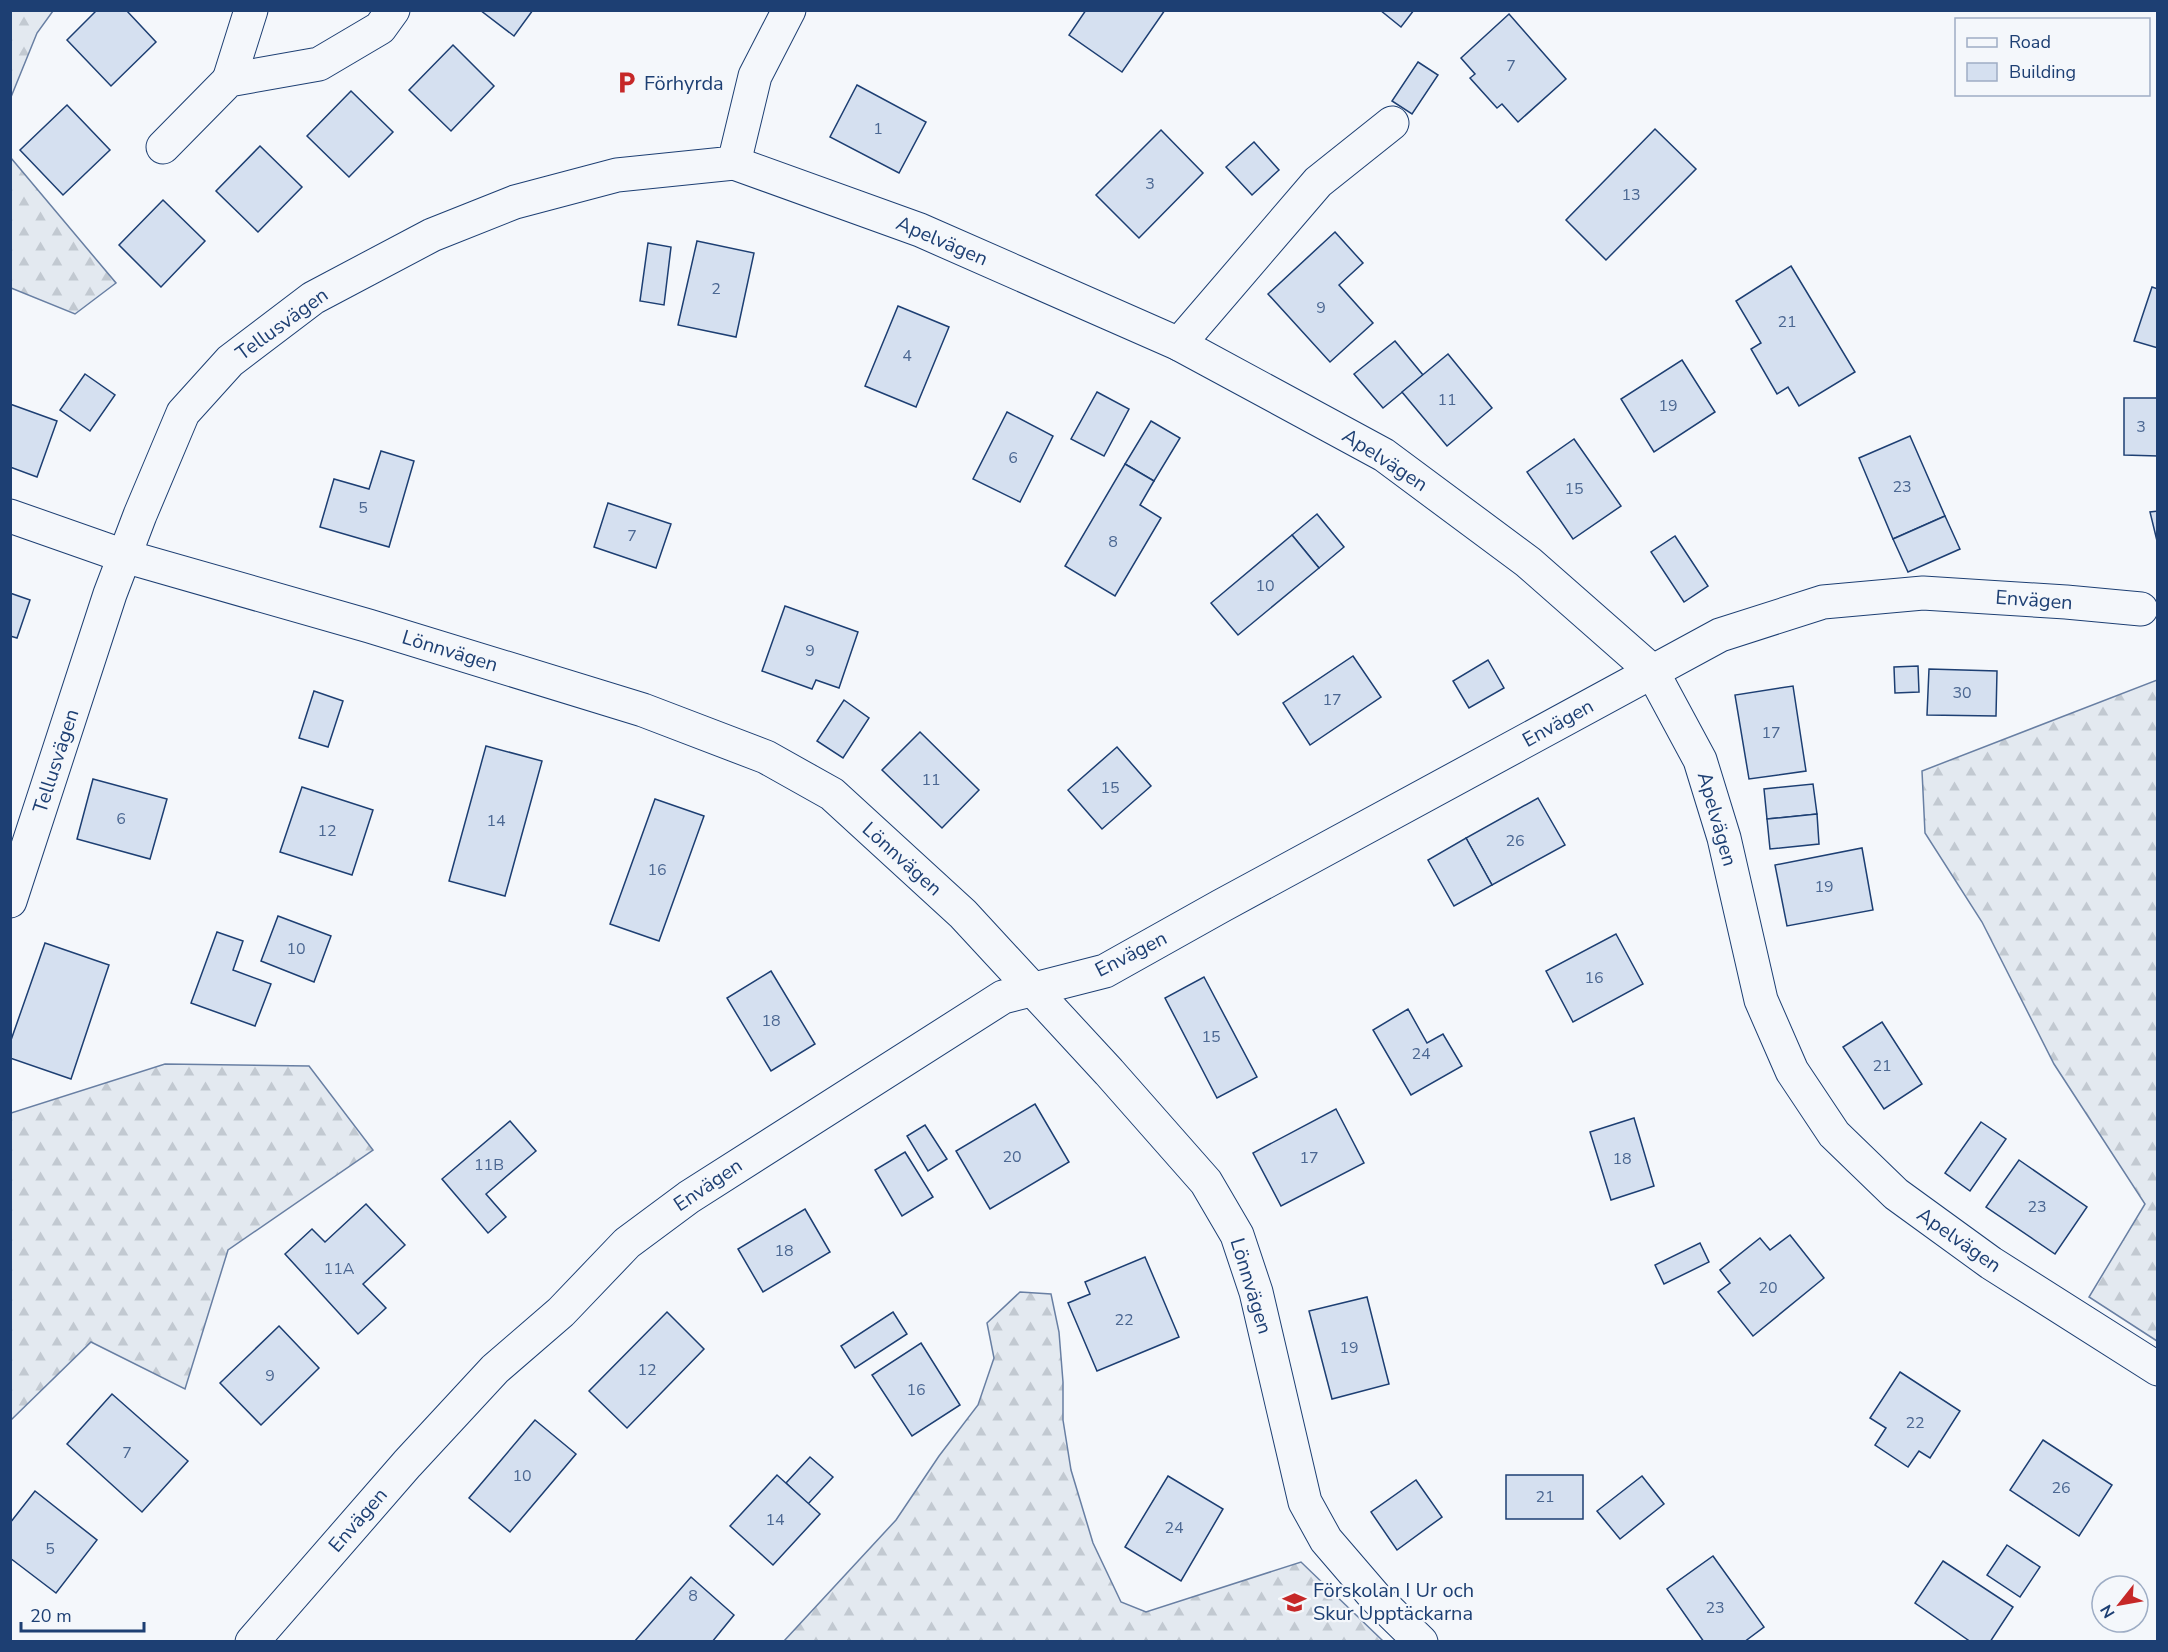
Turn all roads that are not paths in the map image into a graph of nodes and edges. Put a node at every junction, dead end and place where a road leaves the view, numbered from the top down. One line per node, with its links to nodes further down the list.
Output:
1 (251, 10): 4 (street)
2 (393, 10): 4 (street)
3 (789, 10): 7 (street)
4 (229, 80): 6 (street)
5 (1392, 123): 8 (street)
6 (163, 147)
7 (734, 164): 8 (street, Apelvägen); 10 (street, Tellusvägen)
8 (1179, 344): 12 (street, Apelvägen)
9 (10, 516): 10 (street, Lönnvägen)
10 (124, 556): 13 (street, Tellusvägen); 14 (street, Lönnvägen)
11 (2141, 609): 12 (street, Envägen)
12 (1652, 671): 14 (street, Envägen); 15 (street, Apelvägen)
13 (10, 901)
14 (1033, 990): 16 (street, Envägen); 17 (street, Lönnvägen)
15 (2157, 1369)
16 (252, 1641)
17 (1421, 1641)

